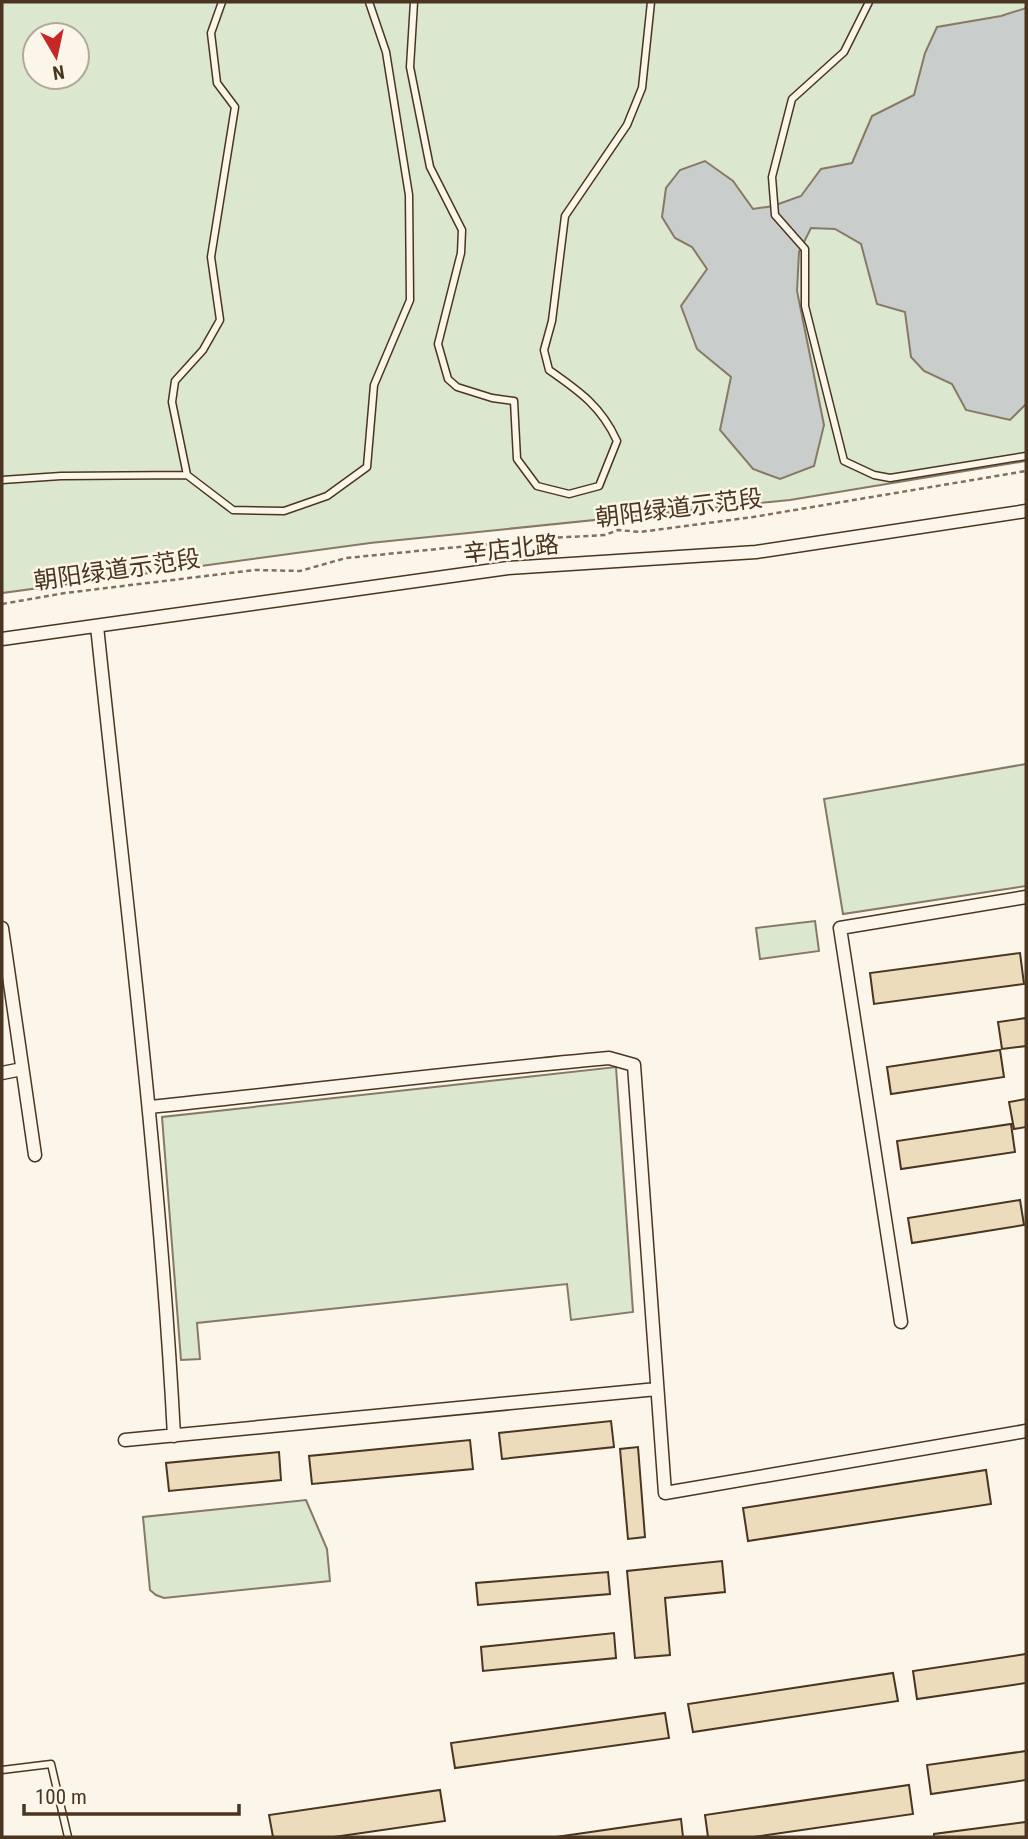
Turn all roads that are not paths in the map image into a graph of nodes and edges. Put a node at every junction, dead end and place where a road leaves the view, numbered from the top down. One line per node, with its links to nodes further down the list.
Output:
1 (222, 2): 7 (lane)
2 (369, 2): 7 (lane)
3 (414, 2): 4 (lane)
4 (651, 2)
5 (869, 2): 6 (lane)
6 (1026, 456)
7 (187, 475): 8 (lane)
8 (2, 480)
9 (1026, 511): 10 (street, 辛店北路)
10 (97, 626): 11 (street, 辛店北路); 16 (street)
11 (2, 639)
12 (1026, 897): 18 (street)
13 (2, 928): 14 (street)
14 (22, 1069): 15 (street); 17 (street)
15 (2, 1073)
16 (150, 1107): 19 (street); 21 (street)
17 (35, 1155)
18 (901, 1322)
19 (657, 1389): 20 (street); 21 (street)
20 (1026, 1431)
21 (174, 1436): 22 (street)
22 (125, 1440)
23 (2, 1770): 24 (lane)
24 (68, 1837)

